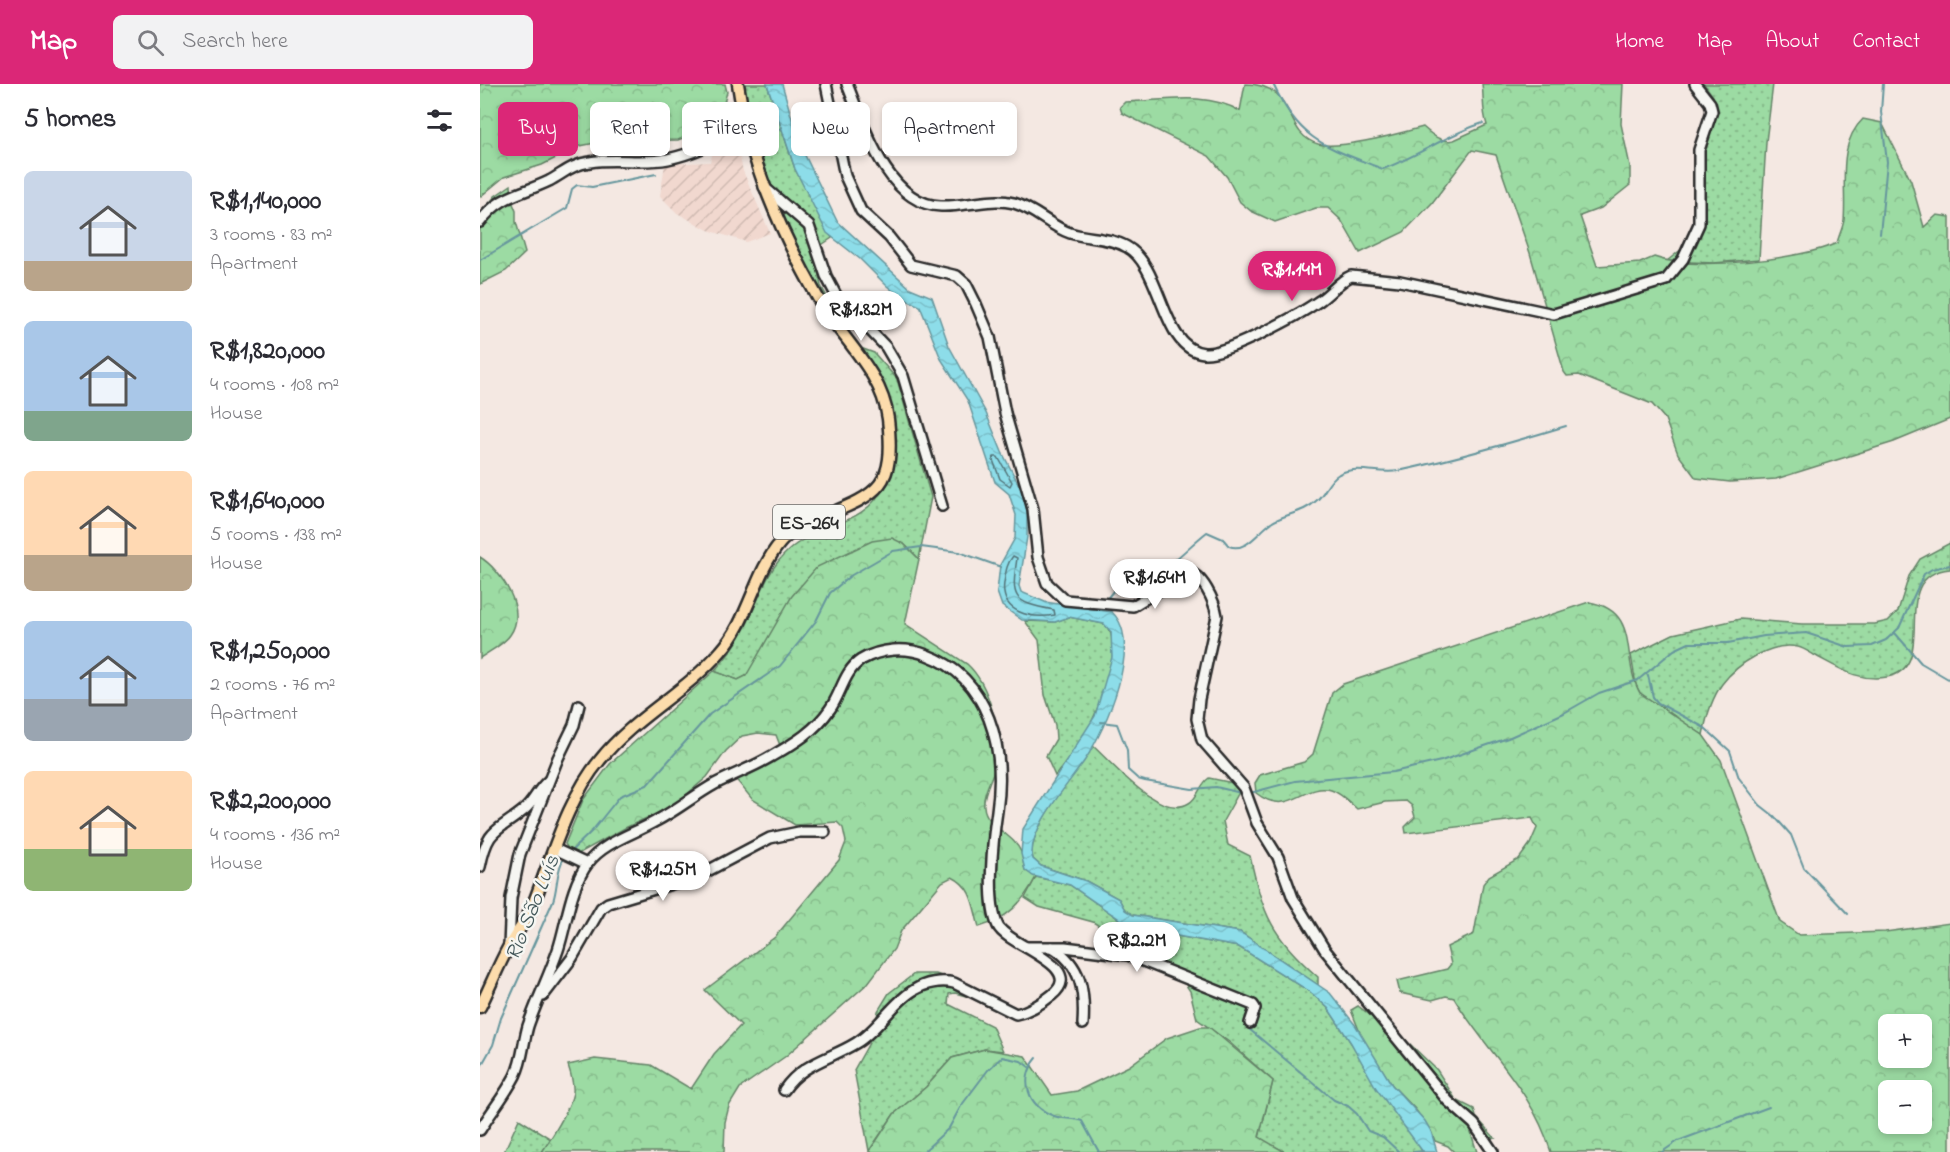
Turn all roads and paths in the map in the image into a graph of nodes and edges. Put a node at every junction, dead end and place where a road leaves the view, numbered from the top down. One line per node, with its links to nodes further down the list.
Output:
1 (738, 84): 5 (main road, ES-264)
2 (826, 84): 27 (street)
3 (847, 84): 4 (street)
4 (1695, 84)
5 (741, 102)
6 (682, 154): 9 (street)
7 (754, 156): 8 (main road, ES-264)
8 (764, 187): 10 (street); 14 (main road, ES-264)
9 (480, 222)
10 (942, 506)
11 (579, 705): 12 (street)
12 (551, 779): 16 (street); 17 (street)
13 (825, 832): 21 (street)
14 (558, 850): 15 (street); 17 (main road, ES-264)
15 (587, 864): 19 (street); 21 (street)
16 (480, 867)
17 (512, 942): 20 (main road, ES-264)
18 (1050, 946): 19 (street); 22 (street); 23 (street)
19 (1024, 947): 24 (street)
20 (480, 1007)
21 (534, 1010): 25 (street)
22 (1251, 1023)
23 (1083, 1024)
24 (784, 1090)
25 (483, 1119): 26 (street)
26 (480, 1130)
27 (1493, 1152)

